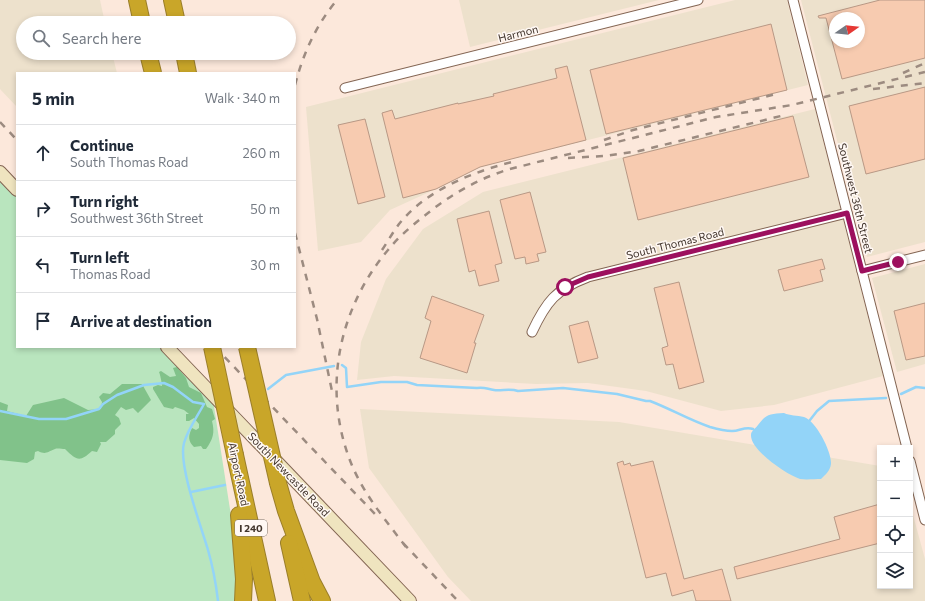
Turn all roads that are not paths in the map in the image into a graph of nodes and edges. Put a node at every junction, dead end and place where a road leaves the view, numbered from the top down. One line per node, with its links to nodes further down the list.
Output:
1 (137, 0): 5 (highway)
2 (172, 0): 6 (highway)
3 (698, 0): 11 (street, Harmon)
4 (793, 0): 14 (street, Southwest 36th Street)
5 (140, 16)
6 (175, 16)
7 (150, 60): 9 (highway)
8 (185, 60): 10 (highway)
9 (153, 72)
10 (188, 72)
11 (344, 88)
12 (0, 172): 13 (street)
13 (16, 189)
14 (847, 213): 16 (street, Southwest 36th Street); 17 (street, South Thomas Road)
15 (925, 255): 16 (street)
16 (862, 271): 21 (street, Southwest 36th Street)
17 (532, 332)
18 (169, 348): 30 (street, South Newcastle Road)
19 (212, 348): 22 (highway, Airport Road / I 240, bridge)
20 (248, 348): 24 (highway, bridge)
21 (906, 445)
22 (235, 456): 26 (highway); 27 (highway, Airport Road / I 240)
23 (913, 473): 25 (street)
24 (284, 510): 28 (highway); 29 (highway)
25 (925, 520)
26 (243, 601)
27 (266, 601)
28 (302, 601)
29 (322, 601)
30 (410, 601)

